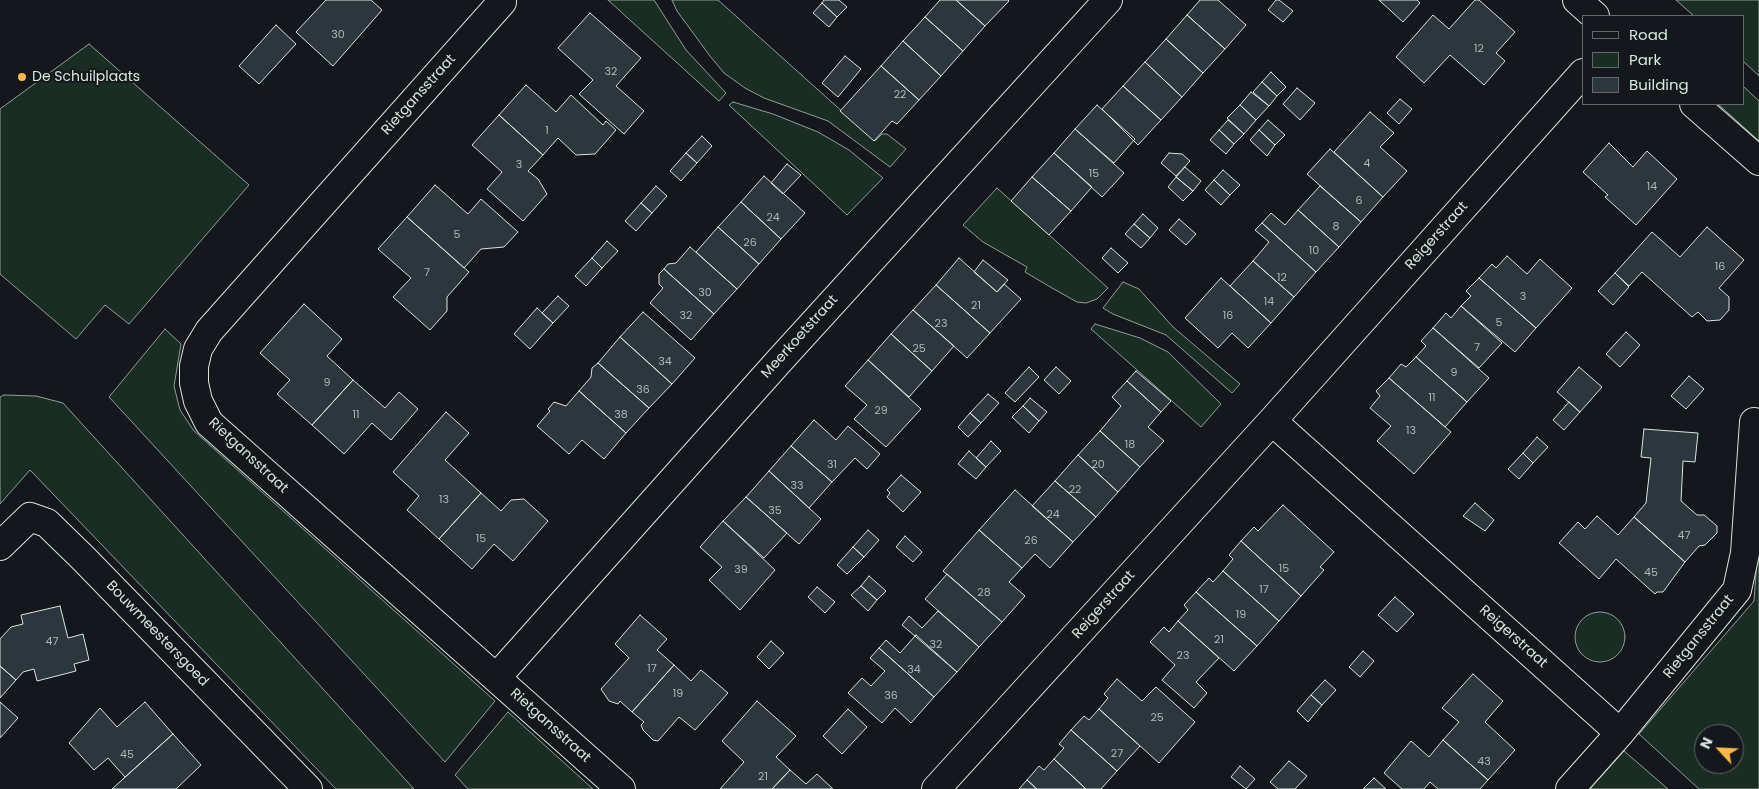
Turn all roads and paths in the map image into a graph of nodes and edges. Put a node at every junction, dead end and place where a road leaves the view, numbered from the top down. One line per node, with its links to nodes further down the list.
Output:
1 (1108, 0): 11 (street, Meerkoetstraat)
2 (1577, 0): 4 (street)
3 (502, 1): 11 (street, Rietgansstraat)
4 (1594, 15)
5 (1582, 75): 8 (street, Reigerstraat)
6 (1695, 105): 7 (street)
7 (1759, 161)
8 (1272, 422): 12 (street, Reigerstraat); 15 (street, Reigerstraat)
9 (1754, 422): 12 (street, Rietgansstraat)
10 (0, 546): 13 (street, Bouwmeestersgoed)
11 (496, 678): 14 (street, Rietgansstraat)
12 (1620, 733): 16 (street, Rietgansstraat)
13 (308, 789)
14 (620, 789)
15 (936, 789)
16 (1570, 789)

